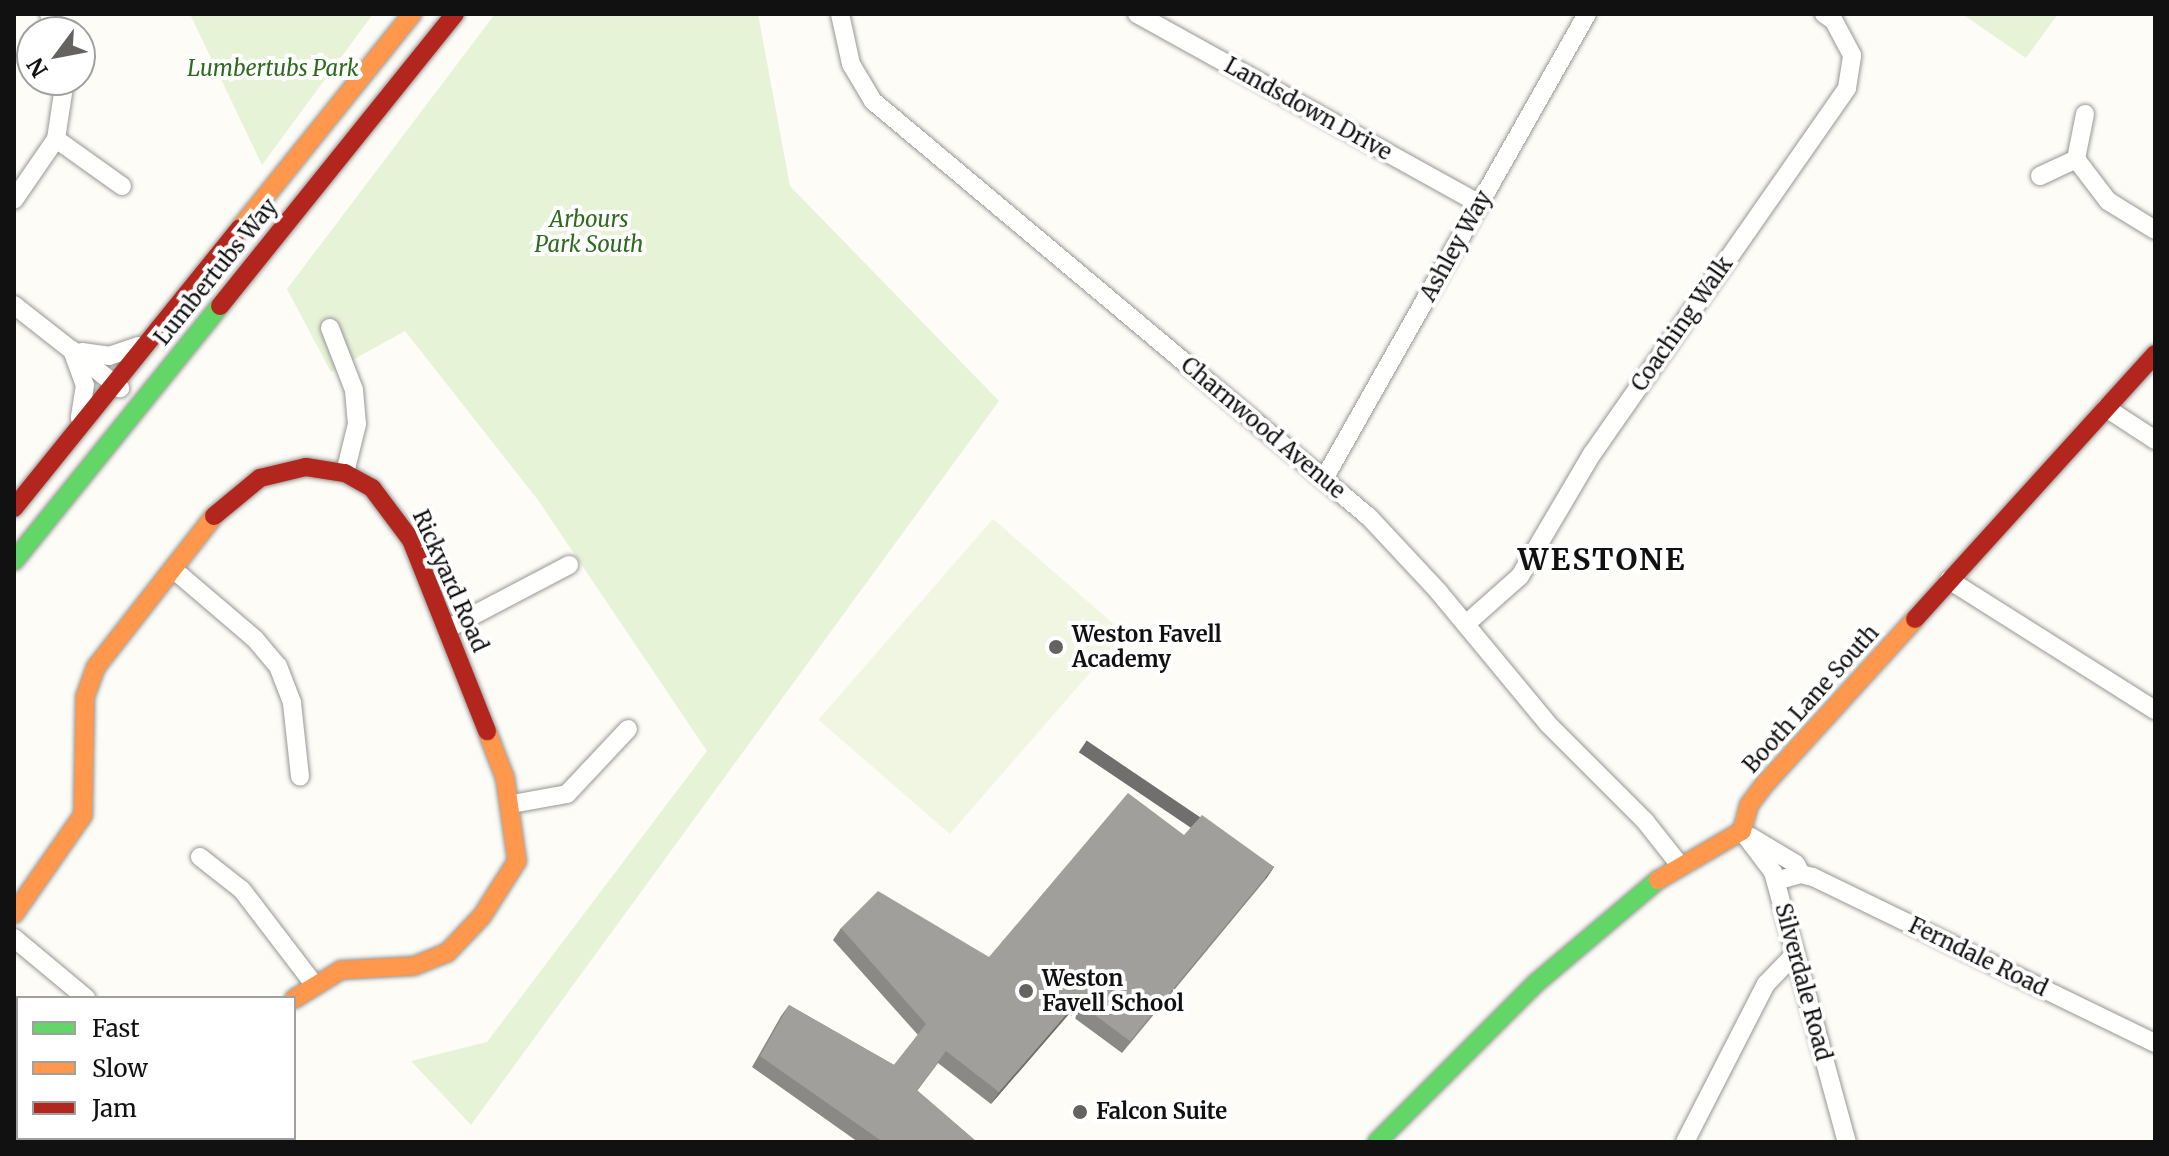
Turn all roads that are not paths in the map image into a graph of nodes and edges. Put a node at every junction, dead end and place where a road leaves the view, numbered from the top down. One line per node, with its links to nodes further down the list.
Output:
1 (412, 14): 18 (main road, Lumbertubs Way)
2 (455, 14): 23 (main road, Lumbertubs Way)
3 (840, 14): 27 (street, Charnwood Avenue)
4 (1137, 14): 14 (street, Landsdown Drive)
5 (1587, 14): 14 (street, Ashley Way)
6 (1824, 14): 33 (street, Coaching Walk)
7 (63, 96): 9 (street)
8 (2085, 114): 10 (street)
9 (56, 139): 12 (street); 13 (street)
10 (2076, 159): 11 (street); 15 (street)
11 (2040, 176)
12 (122, 186)
13 (17, 192)
14 (1480, 204): 27 (street, Ashley Way)
15 (2155, 230)
16 (14, 305): 19 (street)
17 (330, 328): 26 (street)
18 (148, 341): 19 (street); 21 (main road, Lumbertubs Way)
19 (72, 348): 21 (street); 24 (street)
20 (2155, 354): 22 (main road, Booth Lane South)
21 (116, 381): 23 (street); 24 (main road, Lumbertubs Way)
22 (2106, 408): 25 (street); 32 (main road, Booth Lane South)
23 (130, 416): 29 (main road, Lumbertubs Way)
24 (78, 428): 28 (main road, Lumbertubs Way)
25 (2155, 440)
26 (345, 473): 31 (main road, Rickyard Road); 34 (main road, Rickyard Road)
27 (1325, 477): 33 (street, Charnwood Avenue)
28 (14, 508)
29 (14, 561)
30 (569, 565): 34 (street)
31 (173, 569): 37 (street); 44 (main road, Rickyard Road)
32 (1949, 580): 35 (street); 39 (main road, Booth Lane South)
33 (1466, 624): 41 (street, Charnwood Avenue)
34 (447, 629): 38 (main road, Rickyard Road)
35 (2155, 710)
36 (628, 729): 38 (street)
37 (300, 777)
38 (512, 804): 47 (main road, Rickyard Road)
39 (1742, 831): 41 (main road); 42 (street, Ferndale Road); 43 (street, Silverdale Road)
40 (200, 857): 47 (street)
41 (1679, 864): 51 (main road)
42 (1801, 874): 43 (street); 50 (street, Ferndale Road)
43 (1776, 881): 46 (street, Silverdale Road)
44 (14, 914)
45 (14, 938): 48 (street)
46 (1795, 954): 52 (street); 53 (street, Silverdale Road)
47 (313, 983): 49 (main road, Rickyard Road)
48 (84, 996)
49 (296, 997)
50 (2155, 1043)
51 (1377, 1142)
52 (1685, 1142)
53 (1847, 1142)

